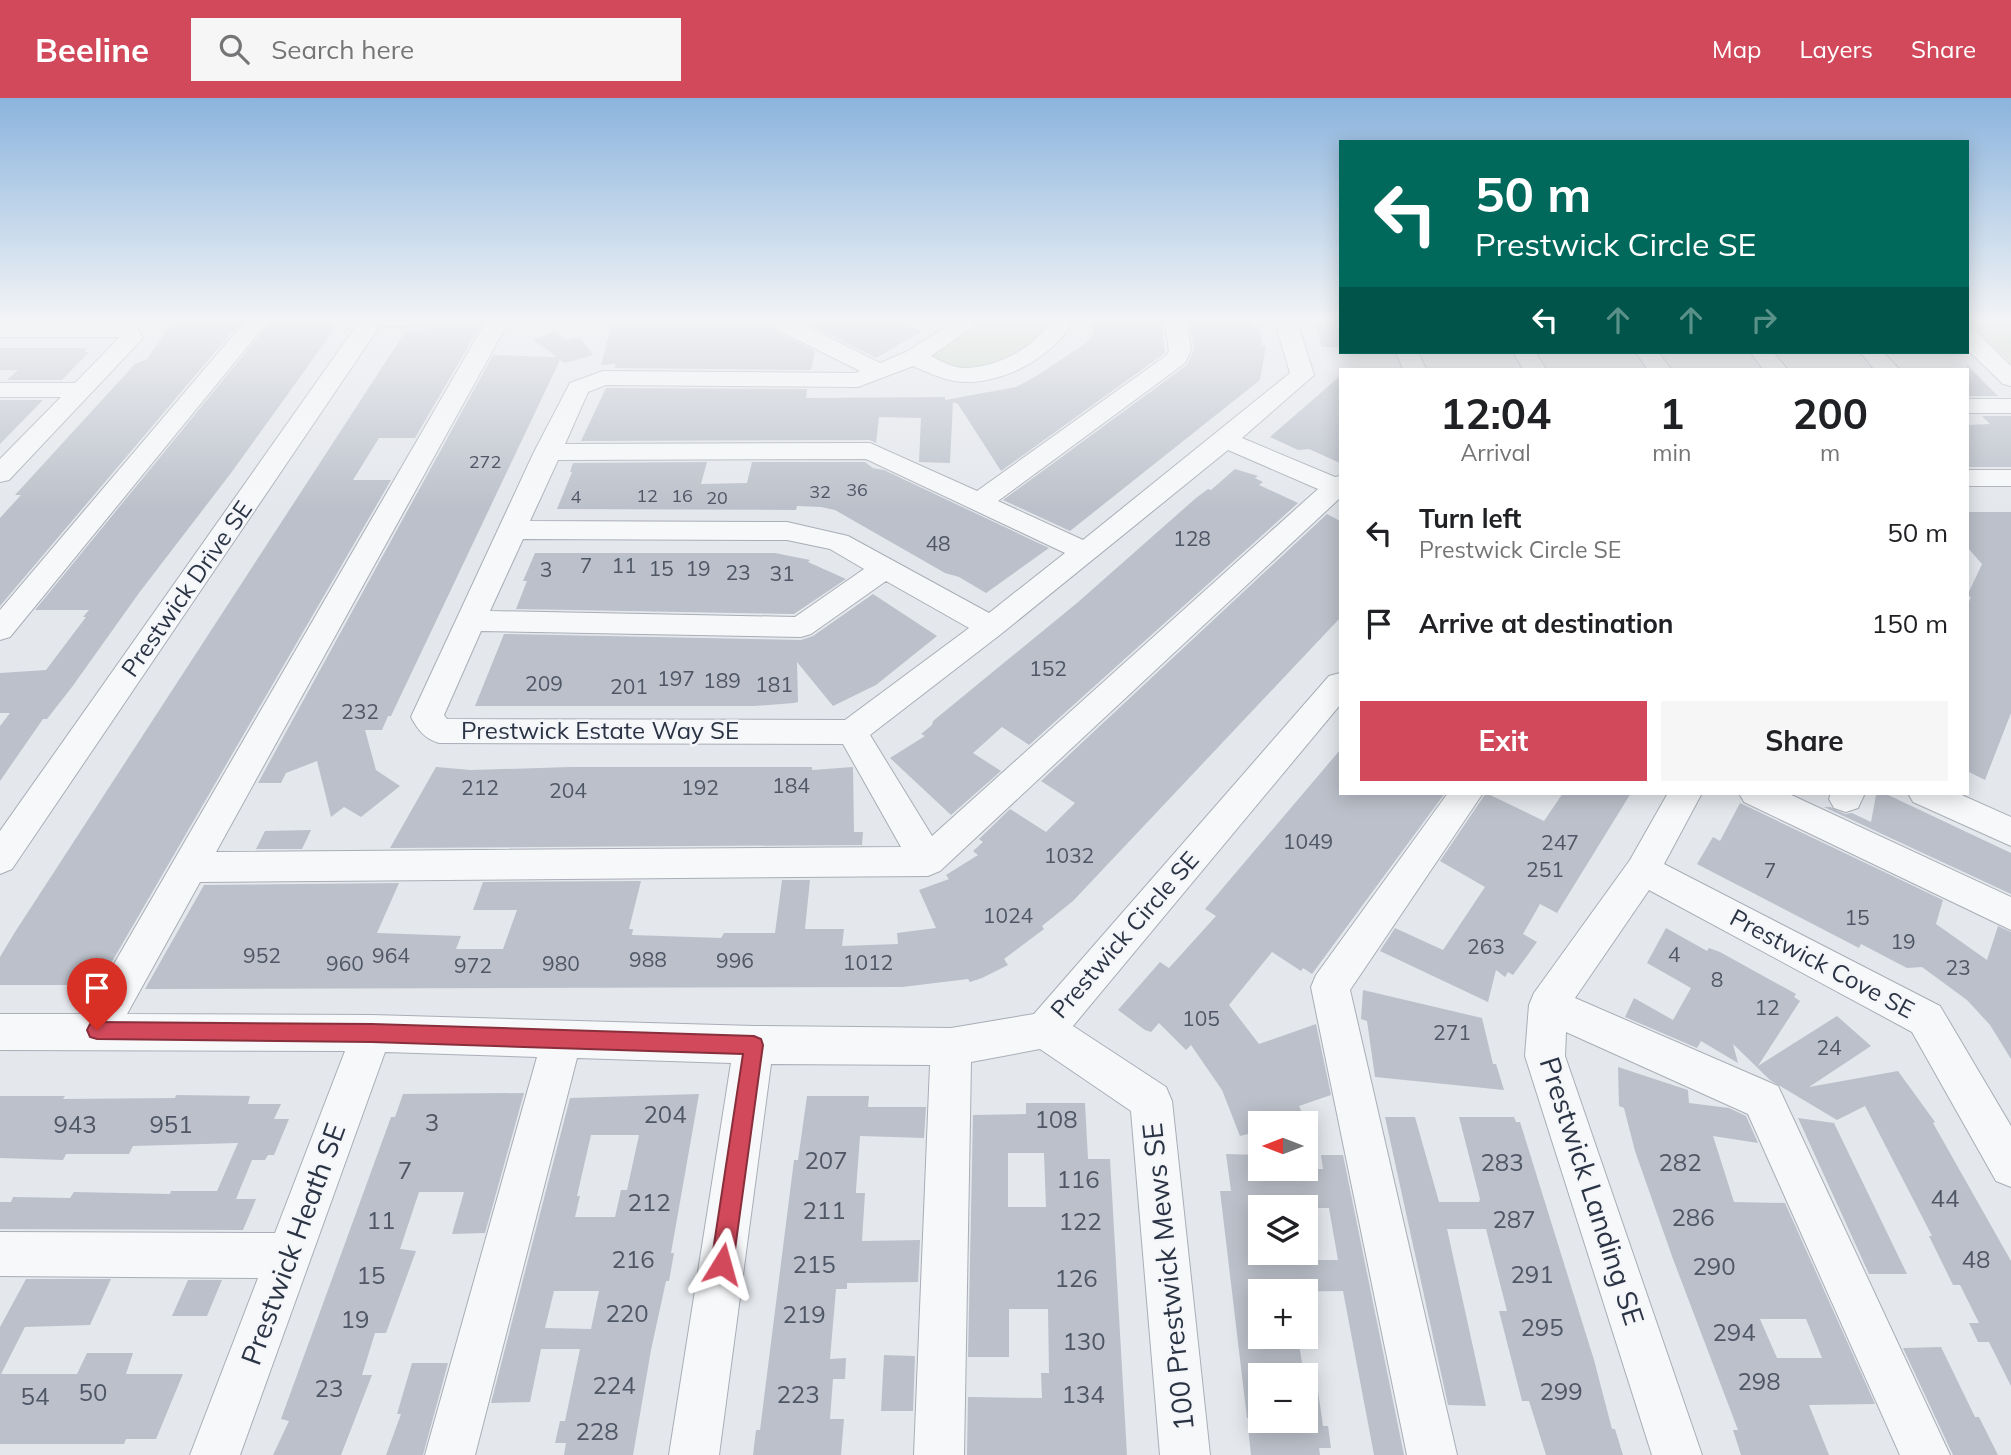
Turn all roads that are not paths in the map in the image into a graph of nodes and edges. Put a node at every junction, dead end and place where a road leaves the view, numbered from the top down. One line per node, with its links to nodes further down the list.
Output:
1 (87, 382): 9 (street)
2 (205, 382): 24 (street)
3 (330, 382): 32 (street, Prestwick Drive SE)
4 (463, 382): 34 (street)
5 (592, 382): 13 (street, Prestwick Estate Way SE)
6 (1144, 382): 18 (street)
7 (1293, 382): 12 (street)
8 (0, 390): 9 (street)
9 (79, 390): 14 (street)
10 (1969, 406): 11 (street)
11 (2011, 406)
12 (1224, 440): 17 (street); 20 (street)
13 (547, 452): 18 (street); 19 (street, Prestwick Estate Way SE)
14 (0, 474)
15 (1969, 478): 16 (street)
16 (2011, 478)
17 (1339, 487): 33 (street)
18 (979, 502): 20 (street)
19 (513, 530): 21 (street); 22 (street, Prestwick Estate Way SE)
20 (1084, 551): 23 (street)
21 (885, 568): 22 (street); 23 (street)
22 (470, 621): 26 (street, Prestwick Estate Way SE)
23 (991, 627): 26 (street)
24 (0, 630)
25 (1339, 685): 39 (street, Prestwick Circle SE)
26 (852, 732): 33 (street)
27 (1465, 795): 53 (street)
28 (1684, 795): 35 (street)
29 (1760, 795): 36 (street)
30 (1929, 795): 31 (street)
31 (2011, 832)
32 (0, 859)
33 (928, 861): 34 (street)
34 (190, 867): 38 (street)
35 (1643, 870): 37 (street); 45 (street, Prestwick Cove SE)
36 (2011, 914)
37 (1548, 1005): 54 (street, Prestwick Landing SE); 55 (street)
38 (97, 1030): 40 (street, Prestwick Circle SE); 41 (street, Prestwick Circle SE)
39 (1045, 1030): 44 (street, Prestwick Circle SE); 52 (street, 100 Prestwick Mews SE)
40 (0, 1032)
41 (372, 1033): 42 (street, Prestwick Circle SE); 47 (street, Prestwick Heath SE)
42 (562, 1038): 43 (street, Prestwick Circle SE); 49 (street)
43 (754, 1045): 44 (street, Prestwick Circle SE); 50 (street)
44 (951, 1047): 51 (street)
45 (2011, 1166)
46 (0, 1254): 47 (street)
47 (288, 1256): 48 (street, Prestwick Heath SE)
48 (215, 1455)
49 (450, 1455)
50 (694, 1455)
51 (939, 1455)
52 (1185, 1455)
53 (1432, 1455)
54 (1677, 1455)
55 (1925, 1455)

